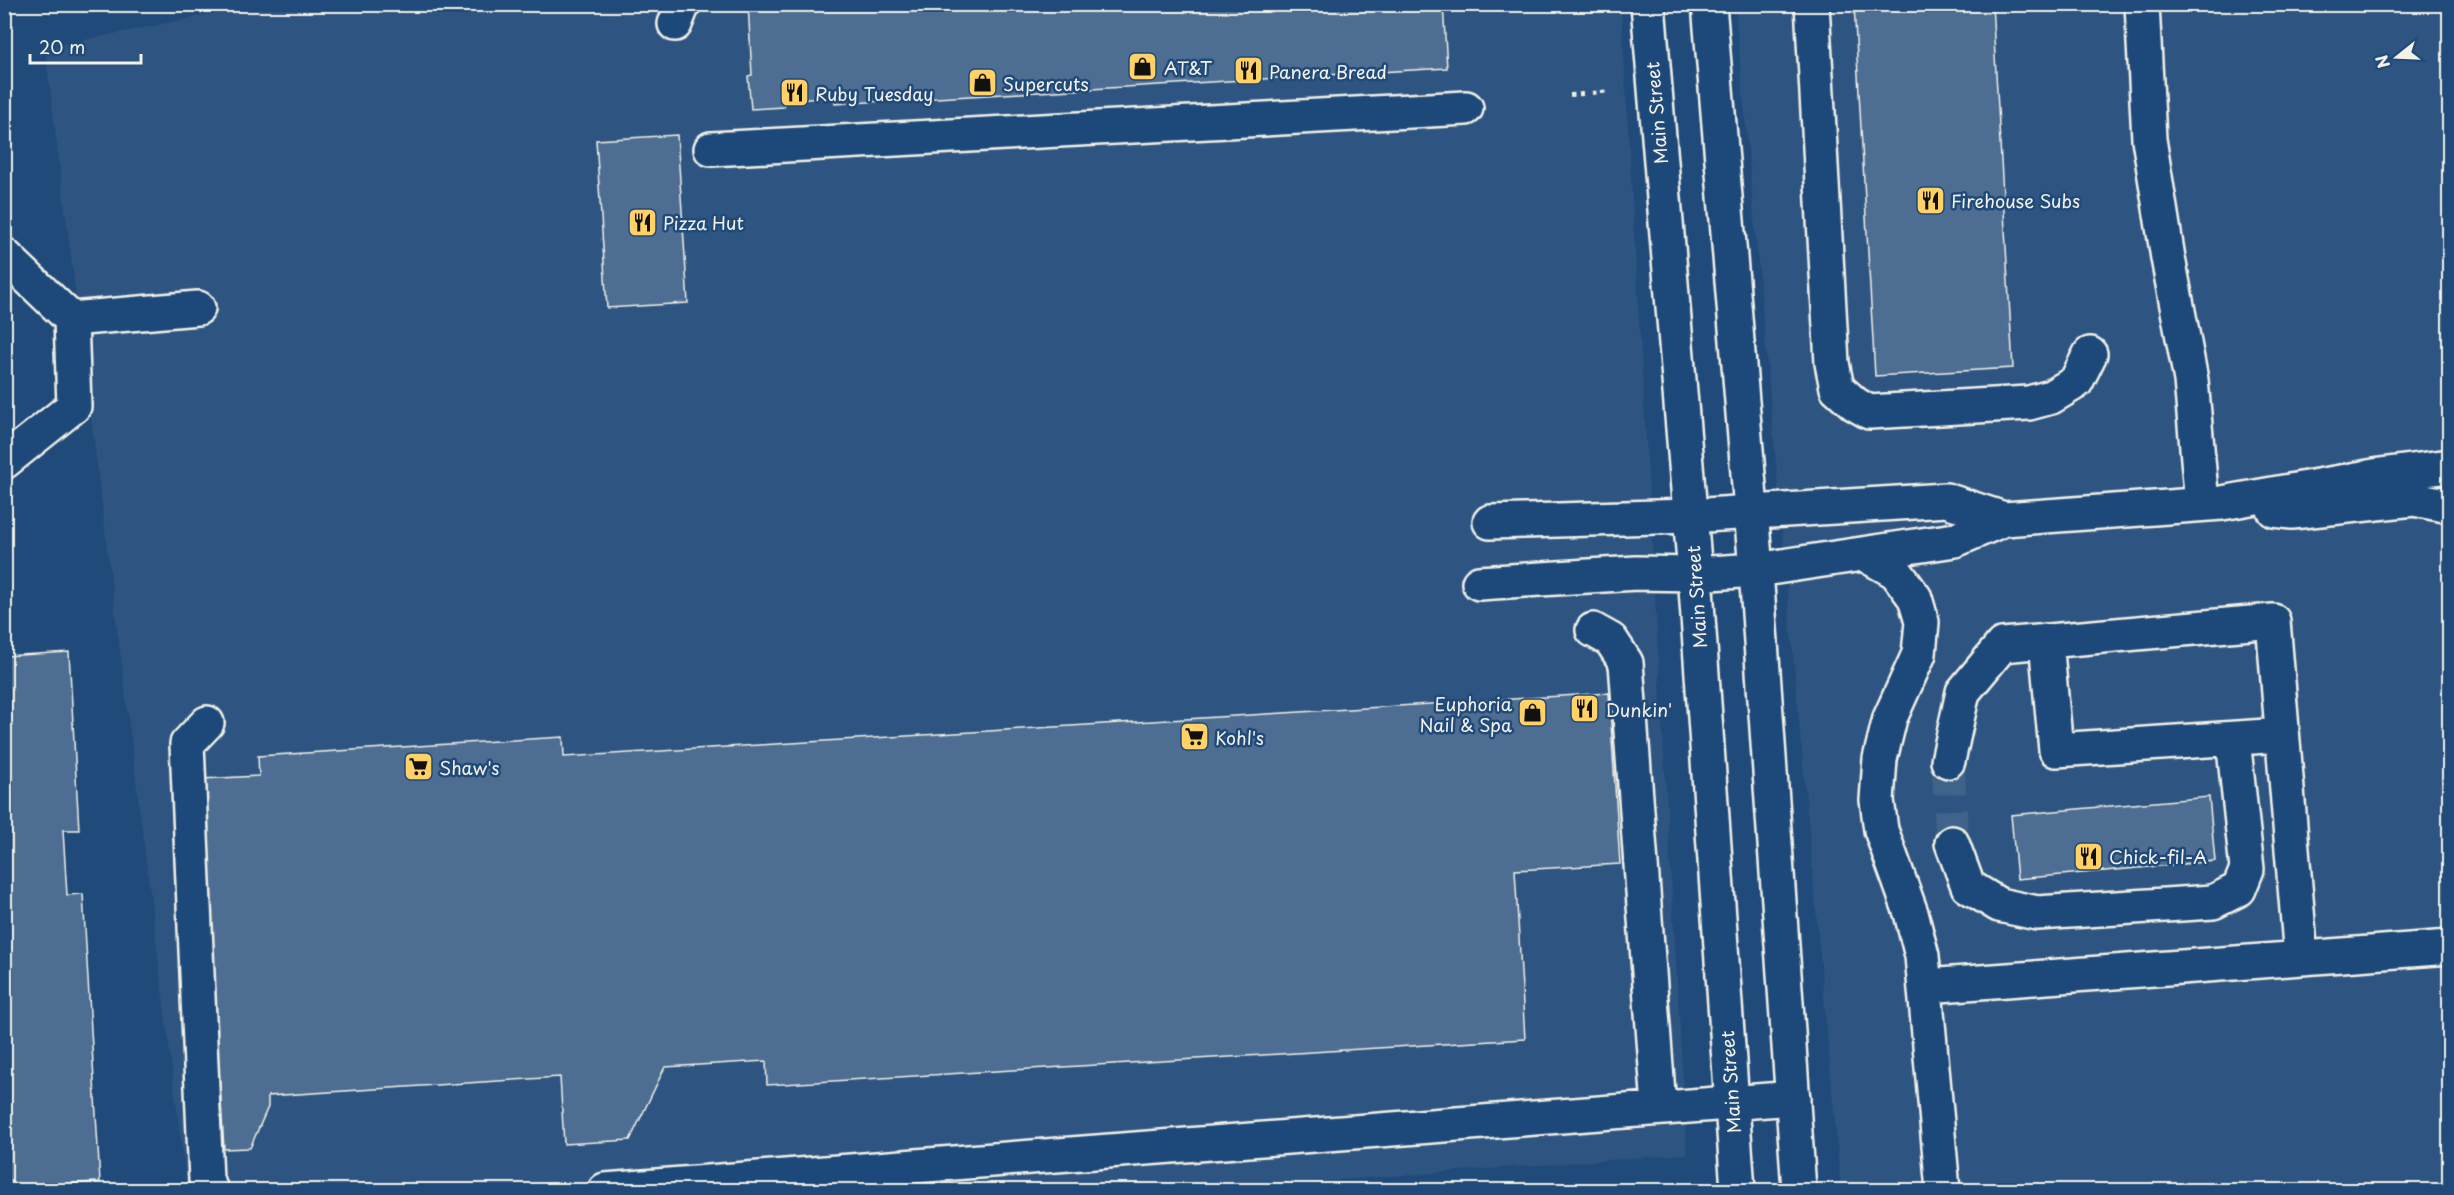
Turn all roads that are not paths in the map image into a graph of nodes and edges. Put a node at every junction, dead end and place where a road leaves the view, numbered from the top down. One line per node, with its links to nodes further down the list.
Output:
1 (669, 4): 2 (main road)
2 (683, 4)
3 (1648, 4): 18 (main road, Main Street)
4 (1709, 4): 17 (main road)
5 (1812, 4): 12 (main road)
6 (2142, 4): 15 (main road)
7 (1466, 108): 8 (main road)
8 (711, 149)
9 (4, 255): 11 (main road)
10 (198, 308): 11 (main road)
11 (71, 319): 13 (main road)
12 (2090, 354)
13 (4, 462)
14 (2450, 466): 15 (main road)
15 (2212, 504): 16 (main road); 19 (main road)
16 (2450, 506)
17 (1752, 512): 18 (main road); 19 (main road); 22 (main road)
18 (1689, 516): 20 (main road); 23 (main road, Main Street)
19 (2004, 519): 21 (main road)
20 (1490, 522)
21 (1864, 555): 22 (main road); 34 (main road)
22 (1756, 570): 23 (main road); 35 (main road)
23 (1695, 574): 24 (main road); 36 (main road, Main Street)
24 (1479, 583)
25 (1593, 630): 37 (main road)
26 (2046, 641): 28 (main road); 29 (main road); 30 (main road)
27 (207, 723): 38 (main road)
28 (2283, 735): 29 (main road); 33 (main road)
29 (2233, 739): 31 (main road)
30 (1948, 761)
31 (1952, 843)
32 (2450, 947): 33 (main road)
33 (2301, 958): 34 (main road)
34 (1926, 986): 42 (main road)
35 (1792, 1098): 36 (main road); 41 (main road)
36 (1731, 1103): 37 (main road); 40 (main road, Main Street)
37 (1659, 1107): 39 (main road)
38 (209, 1186)
39 (605, 1191)
40 (1738, 1191)
41 (1799, 1191)
42 (1943, 1191)

